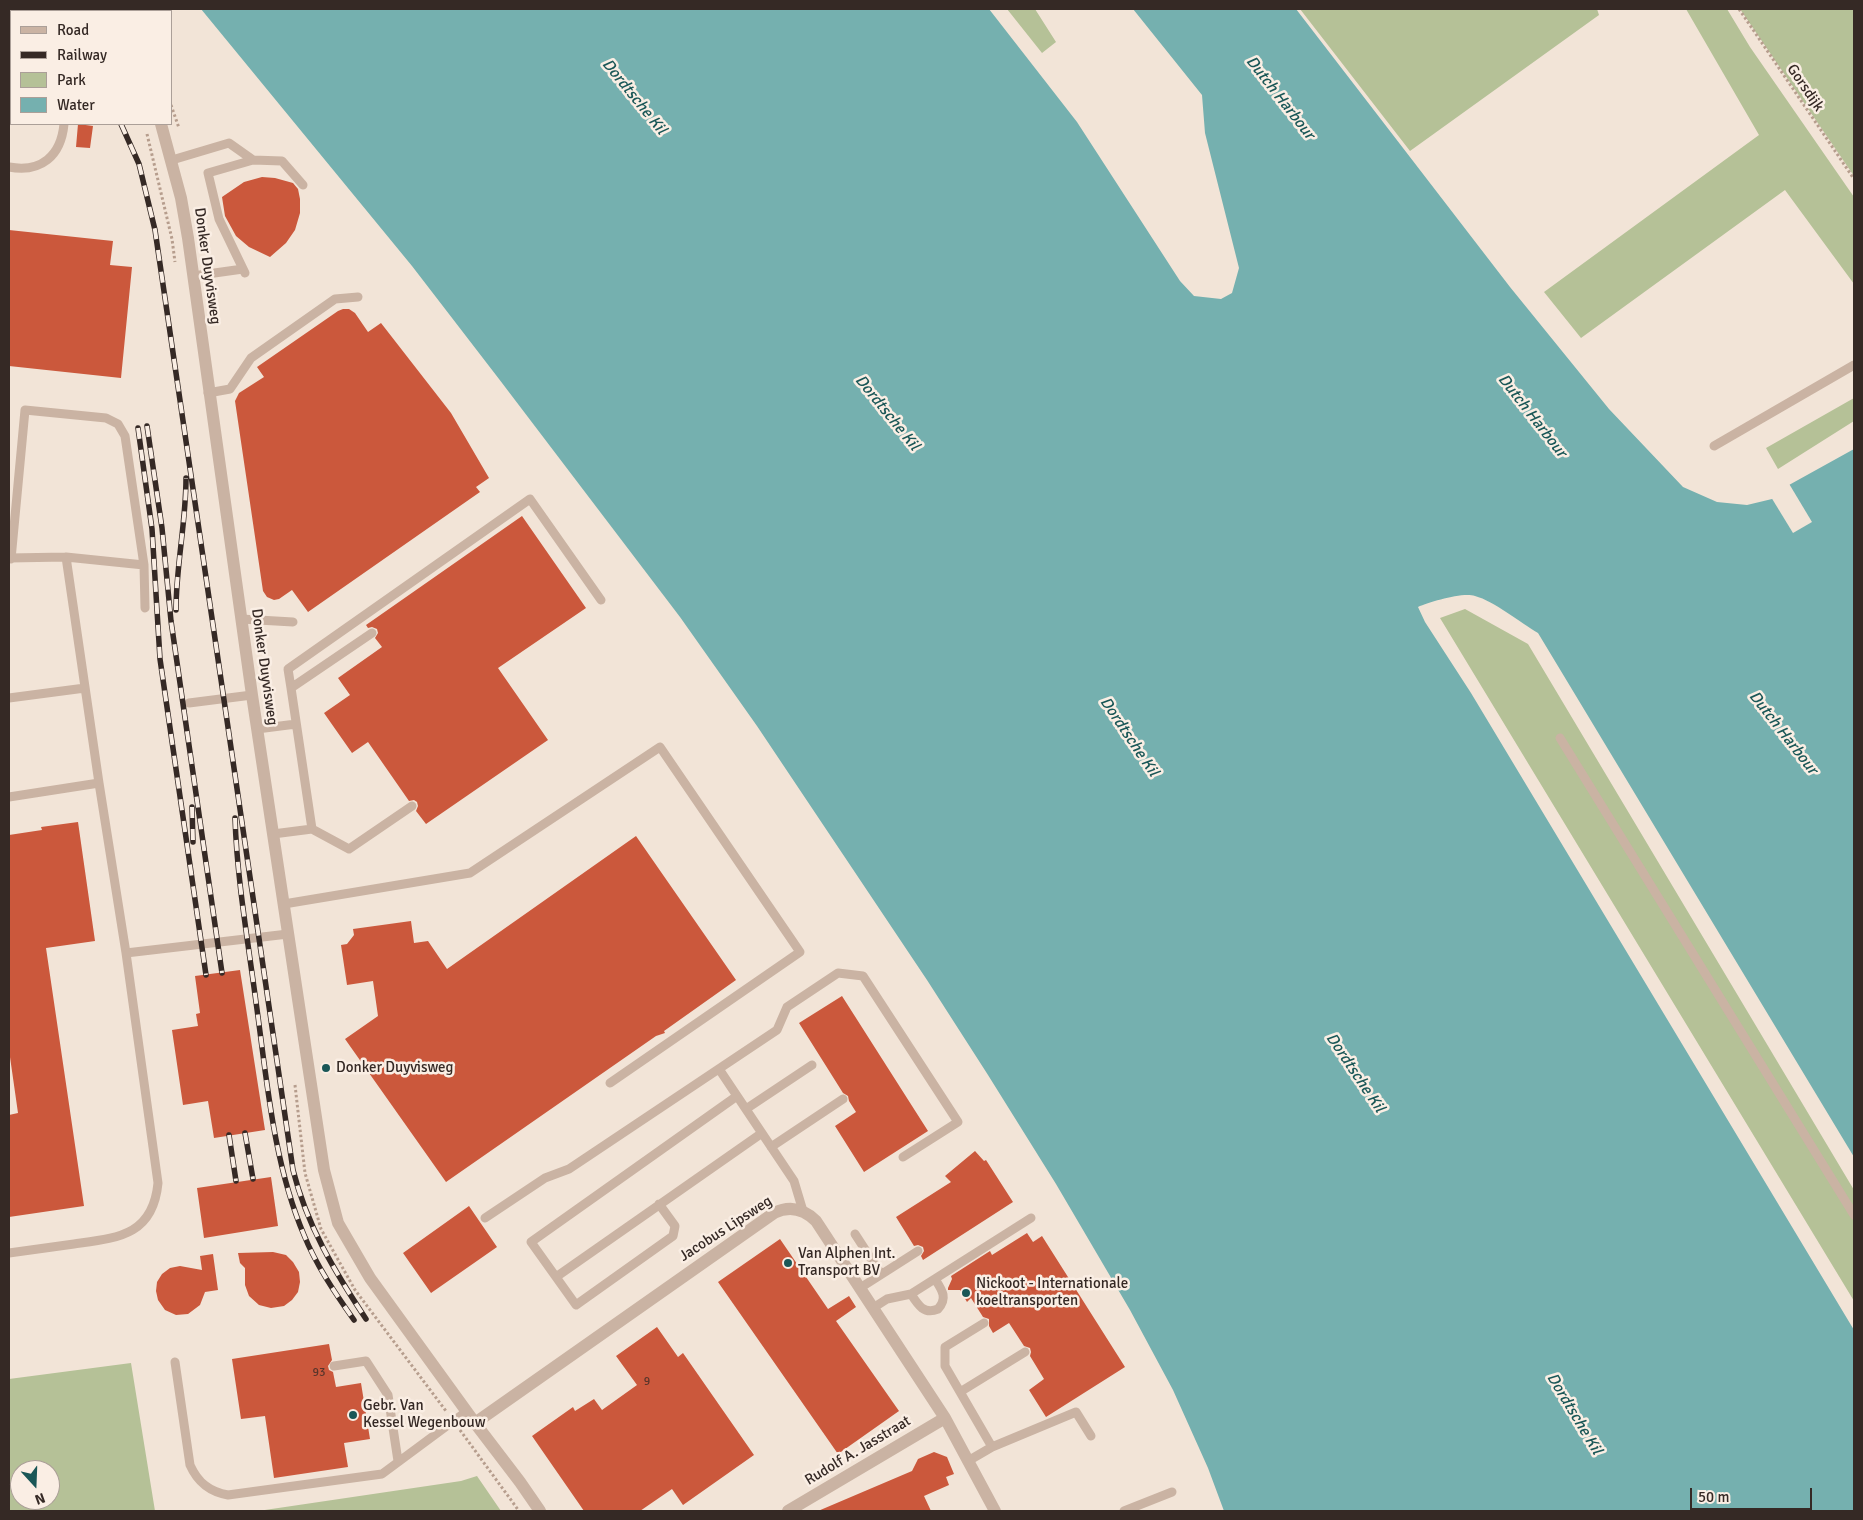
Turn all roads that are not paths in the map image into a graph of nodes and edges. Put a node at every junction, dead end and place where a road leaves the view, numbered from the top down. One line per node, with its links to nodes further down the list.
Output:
1 (64, 125): 5 (lane)
2 (161, 125): 3 (street, Donker Duyvisweg)
3 (172, 160): 4 (lane); 7 (street, Donker Duyvisweg)
4 (254, 160): 6 (lane); 7 (lane)
5 (9, 167)
6 (303, 185)
7 (193, 276): 10 (street, Donker Duyvisweg)
8 (358, 297): 10 (lane)
9 (1854, 365): 11 (lane)
10 (208, 393): 17 (street, Donker Duyvisweg)
11 (1714, 446)
12 (66, 557): 13 (lane); 14 (lane); 20 (lane)
13 (10, 558): 14 (lane)
14 (144, 565): 16 (lane)
15 (601, 600): 21 (lane)
16 (146, 608)
17 (241, 619): 18 (lane); 22 (street, Donker Duyvisweg)
18 (293, 622)
19 (372, 634): 21 (lane)
20 (85, 688): 23 (lane); 28 (lane)
21 (291, 688): 25 (lane)
22 (252, 695): 24 (lane); 26 (street, Donker Duyvisweg)
23 (9, 698)
24 (189, 703)
25 (296, 724): 26 (lane); 31 (lane)
26 (257, 729): 32 (street, Donker Duyvisweg)
27 (1560, 738): 47 (lane)
28 (99, 783): 29 (lane); 35 (lane)
29 (9, 797)
30 (412, 806): 31 (lane)
31 (312, 829): 32 (lane)
32 (273, 834): 33 (street, Donker Duyvisweg)
33 (284, 904): 34 (street, Donker Duyvisweg); 38 (lane)
34 (288, 934): 35 (lane); 64 (street, Donker Duyvisweg)
35 (126, 953): 52 (lane)
36 (812, 1065): 41 (lane)
37 (719, 1069): 39 (lane); 44 (lane); 48 (lane)
38 (610, 1083)
39 (737, 1096): 41 (lane); 54 (lane)
40 (843, 1100): 43 (lane)
41 (746, 1109): 42 (lane)
42 (762, 1133): 43 (lane); 45 (lane)
43 (771, 1147): 46 (lane)
44 (903, 1157)
45 (659, 1204): 54 (lane); 54 (lane)
46 (803, 1211): 56 (street); 66 (street, Jacobus Lipsweg)
47 (1854, 1216)
48 (485, 1218)
49 (1031, 1218): 55 (lane)
50 (855, 1234): 53 (lane)
51 (918, 1251): 53 (lane)
52 (9, 1253)
53 (881, 1274): 56 (lane)
54 (556, 1277)
55 (935, 1279): 57 (lane); 57 (lane)
56 (860, 1288): 58 (street)
57 (911, 1294): 58 (lane)
58 (873, 1308): 65 (street)
59 (984, 1323): 63 (lane)
60 (1025, 1352): 63 (lane)
61 (174, 1362): 69 (lane)
62 (334, 1366): 69 (lane)
63 (960, 1392): 68 (lane)
64 (467, 1411): 66 (street, Donker Duyvisweg); 69 (lane)
65 (946, 1418): 70 (street); 73 (street, Rudolf A. Jasstraat)
66 (475, 1423): 72 (street, Donker Duyvisweg)
67 (1090, 1436): 68 (lane)
68 (992, 1447): 70 (lane)
69 (398, 1461)
70 (968, 1461): 74 (street)
71 (1172, 1492): 75 (lane)
72 (540, 1511)
73 (788, 1511)
74 (995, 1511)
75 (1124, 1511)

